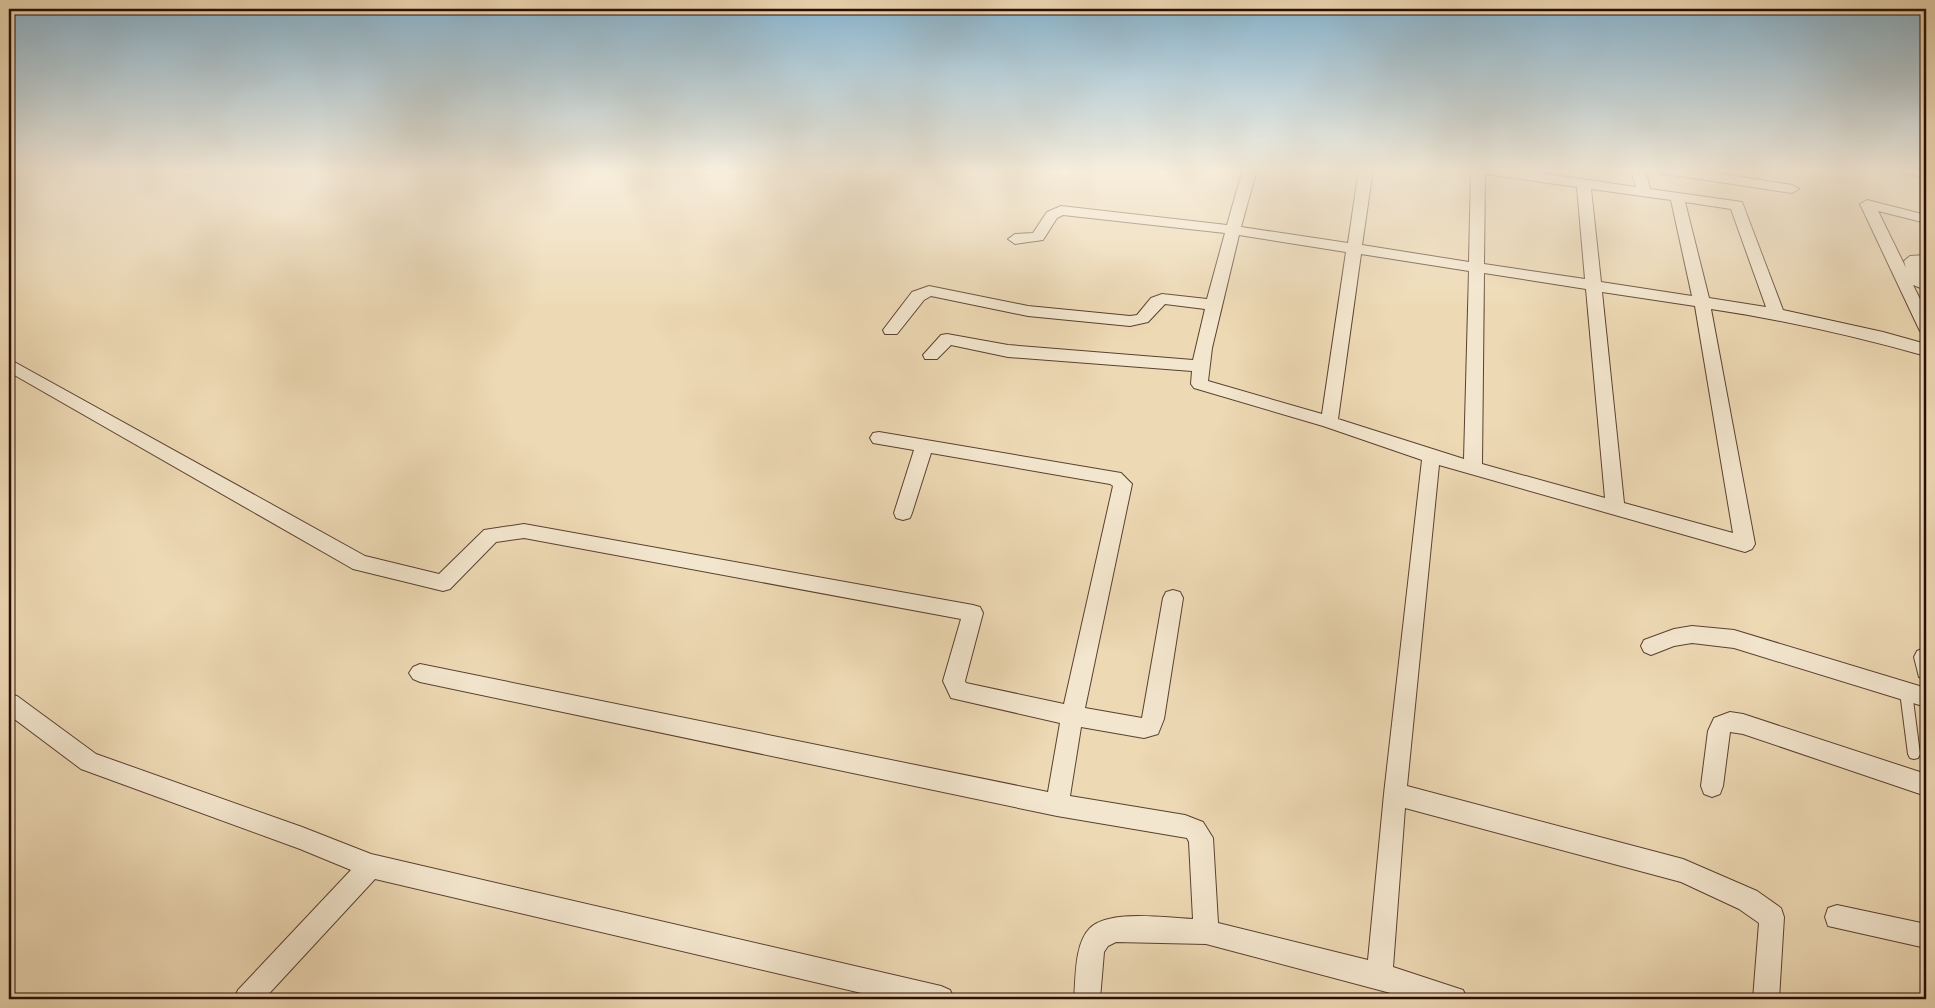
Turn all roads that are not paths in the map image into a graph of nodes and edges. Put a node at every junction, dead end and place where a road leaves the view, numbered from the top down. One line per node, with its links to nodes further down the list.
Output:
1 (1051, 216): 11 (street)
2 (1114, 216): 10 (street)
3 (1238, 216): 10 (street)
4 (1360, 216): 12 (street)
5 (1478, 216): 14 (street)
6 (1587, 216): 16 (street)
7 (1681, 216): 17 (street)
8 (1741, 216): 19 (street)
9 (1872, 216): 20 (street)
10 (1235, 230): 12 (street); 18 (street)
11 (1014, 239)
12 (1355, 249): 14 (street); 26 (street)
13 (1926, 260): 15 (street)
14 (1477, 267): 16 (street); 30 (street)
15 (1926, 285)
16 (1593, 286): 17 (street); 31 (street)
17 (1702, 304): 19 (street); 31 (street)
18 (1213, 305): 21 (street); 25 (street)
19 (1776, 314): 22 (street)
20 (1926, 327)
21 (890, 330)
22 (1926, 350)
23 (931, 356): 25 (street)
24 (9, 365): 39 (street)
25 (1200, 366): 26 (street)
26 (1329, 422): 29 (street)
27 (879, 438): 28 (street)
28 (924, 446): 32 (street); 39 (street)
29 (1431, 456): 30 (street); 43 (street)
30 (1473, 468): 31 (street)
31 (1615, 506)
32 (903, 512)
33 (1173, 598): 39 (street)
34 (1651, 646): 36 (street)
35 (420, 673): 44 (street)
36 (1906, 692): 37 (street); 40 (lane)
37 (1926, 698)
38 (9, 703): 45 (street)
39 (1072, 716): 44 (street)
40 (1914, 754)
41 (1926, 785): 42 (street)
42 (1712, 786)
43 (1395, 794): 49 (street); 54 (street)
44 (1058, 805): 47 (street)
45 (371, 866): 50 (street); 51 (street)
46 (1837, 917): 48 (street)
47 (1206, 932): 49 (street); 52 (street)
48 (1926, 936)
49 (1379, 976): 53 (street)
50 (247, 999)
51 (940, 999)
52 (1087, 999)
53 (1454, 999)
54 (1766, 999)

